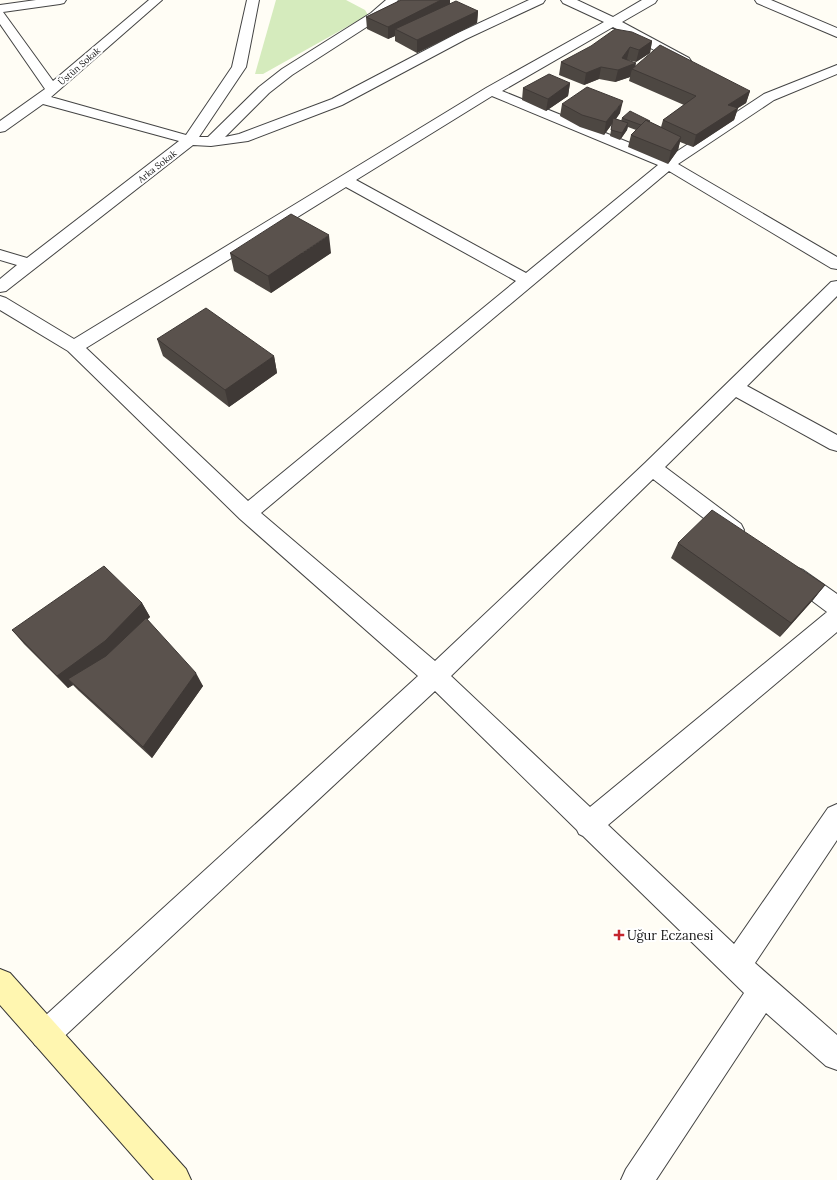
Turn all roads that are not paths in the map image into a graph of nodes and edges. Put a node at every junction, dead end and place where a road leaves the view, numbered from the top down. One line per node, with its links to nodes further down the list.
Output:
1 (60, 0): 9 (street)
2 (156, 0): 15 (street, Üstün Sokak)
3 (253, 0): 19 (street, Arka Sokak)
4 (392, 0): 20 (street)
5 (538, 0): 20 (street)
6 (567, 0): 11 (street)
7 (651, 0): 11 (street)
8 (761, 0): 12 (street)
9 (0, 9)
10 (0, 15): 15 (street)
11 (612, 21): 13 (street); 16 (street)
12 (837, 33)
13 (693, 66)
14 (837, 69): 21 (street)
15 (52, 89): 17 (street, Üstün Sokak)
16 (490, 91): 21 (street); 22 (street)
17 (41, 99): 18 (street, Üstün Sokak); 19 (street)
18 (0, 128)
19 (190, 140): 20 (street); 24 (street, Arka Sokak)
20 (210, 142)
21 (668, 164): 25 (street); 26 (street)
22 (344, 180): 26 (street); 30 (street)
23 (0, 255): 24 (street)
24 (31, 264): 28 (street, Arka Sokak)
25 (837, 264)
26 (526, 280): 34 (street)
27 (837, 286): 31 (street)
28 (0, 287)
29 (0, 302): 30 (street)
30 (74, 347): 34 (street)
31 (733, 388): 32 (street); 33 (street)
32 (837, 444)
33 (652, 468): 35 (street); 39 (street)
34 (247, 513): 39 (street)
35 (748, 540)
36 (780, 564): 37 (street)
37 (837, 607)
38 (833, 629): 41 (street)
39 (435, 676): 41 (street); 45 (street)
40 (837, 817): 42 (street)
41 (588, 825): 42 (street)
42 (737, 965): 44 (street)
43 (0, 982): 45 (main road)
44 (763, 991): 46 (street); 48 (street)
45 (45, 1035): 47 (main road)
46 (837, 1055)
47 (175, 1180)
48 (637, 1180)

